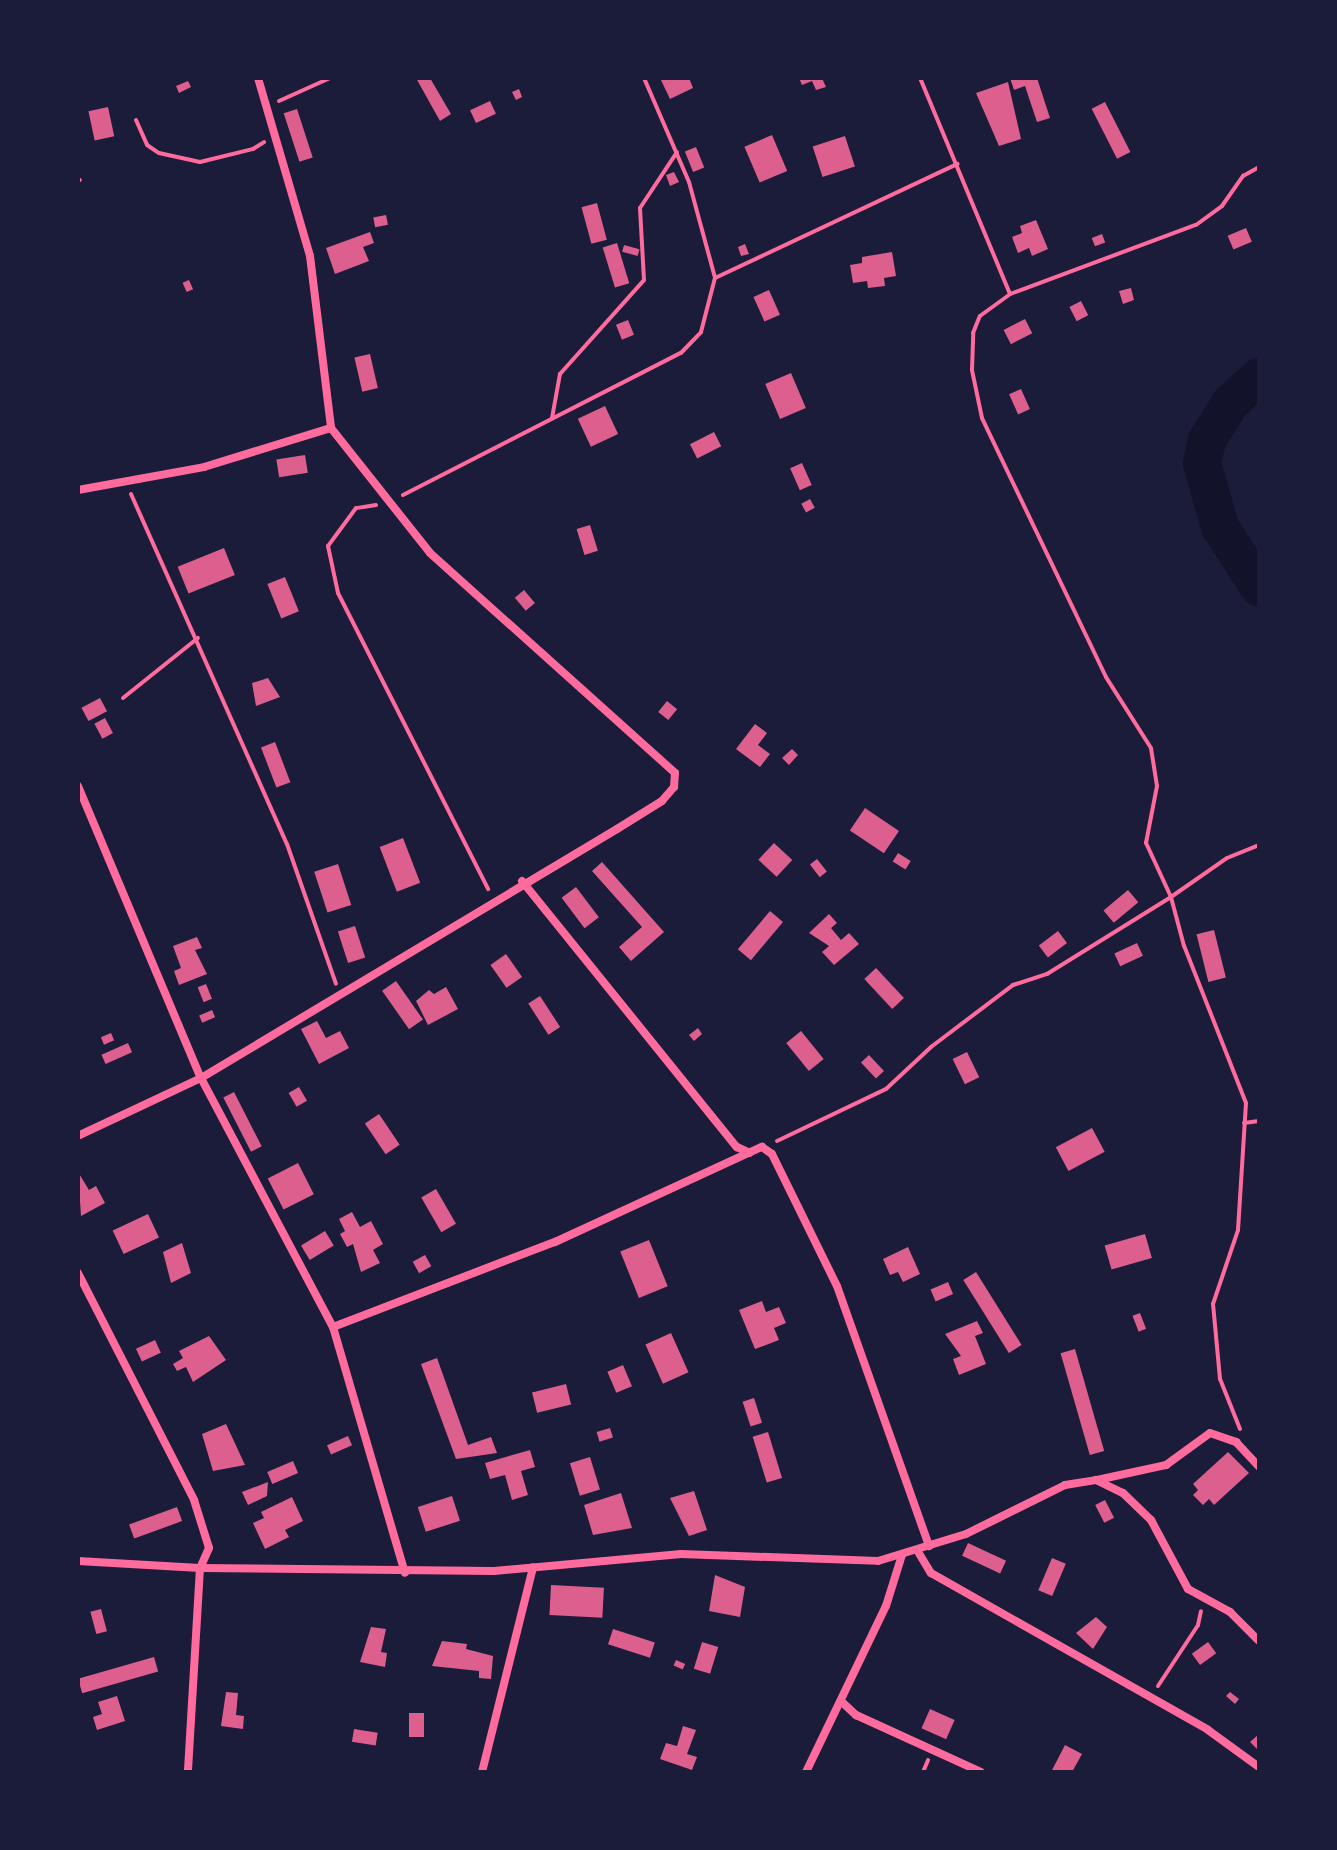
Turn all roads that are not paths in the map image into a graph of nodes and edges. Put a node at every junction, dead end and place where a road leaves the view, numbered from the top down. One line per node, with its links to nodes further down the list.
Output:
1 (258, 78): 2 (street)
2 (331, 428): 3 (street); 5 (street)
3 (78, 490)
4 (78, 786): 6 (street)
5 (522, 881): 6 (street); 8 (street)
6 (201, 1078): 7 (street); 10 (street)
7 (78, 1136)
8 (750, 1153): 10 (street); 13 (street)
9 (78, 1273): 18 (street)
10 (333, 1327): 19 (street)
11 (1259, 1467): 12 (street)
12 (1096, 1480): 13 (street); 20 (street)
13 (929, 1546): 14 (street)
14 (917, 1550): 15 (street); 22 (street)
15 (902, 1555): 17 (street); 21 (street)
16 (78, 1561): 18 (street)
17 (533, 1567): 19 (street); 24 (street)
18 (200, 1568): 19 (street); 23 (street)
19 (405, 1573)
20 (1259, 1641)
21 (843, 1703): 25 (street); 26 (street)
22 (1259, 1767)
23 (188, 1772)
24 (482, 1772)
25 (806, 1772)
26 (981, 1772)

